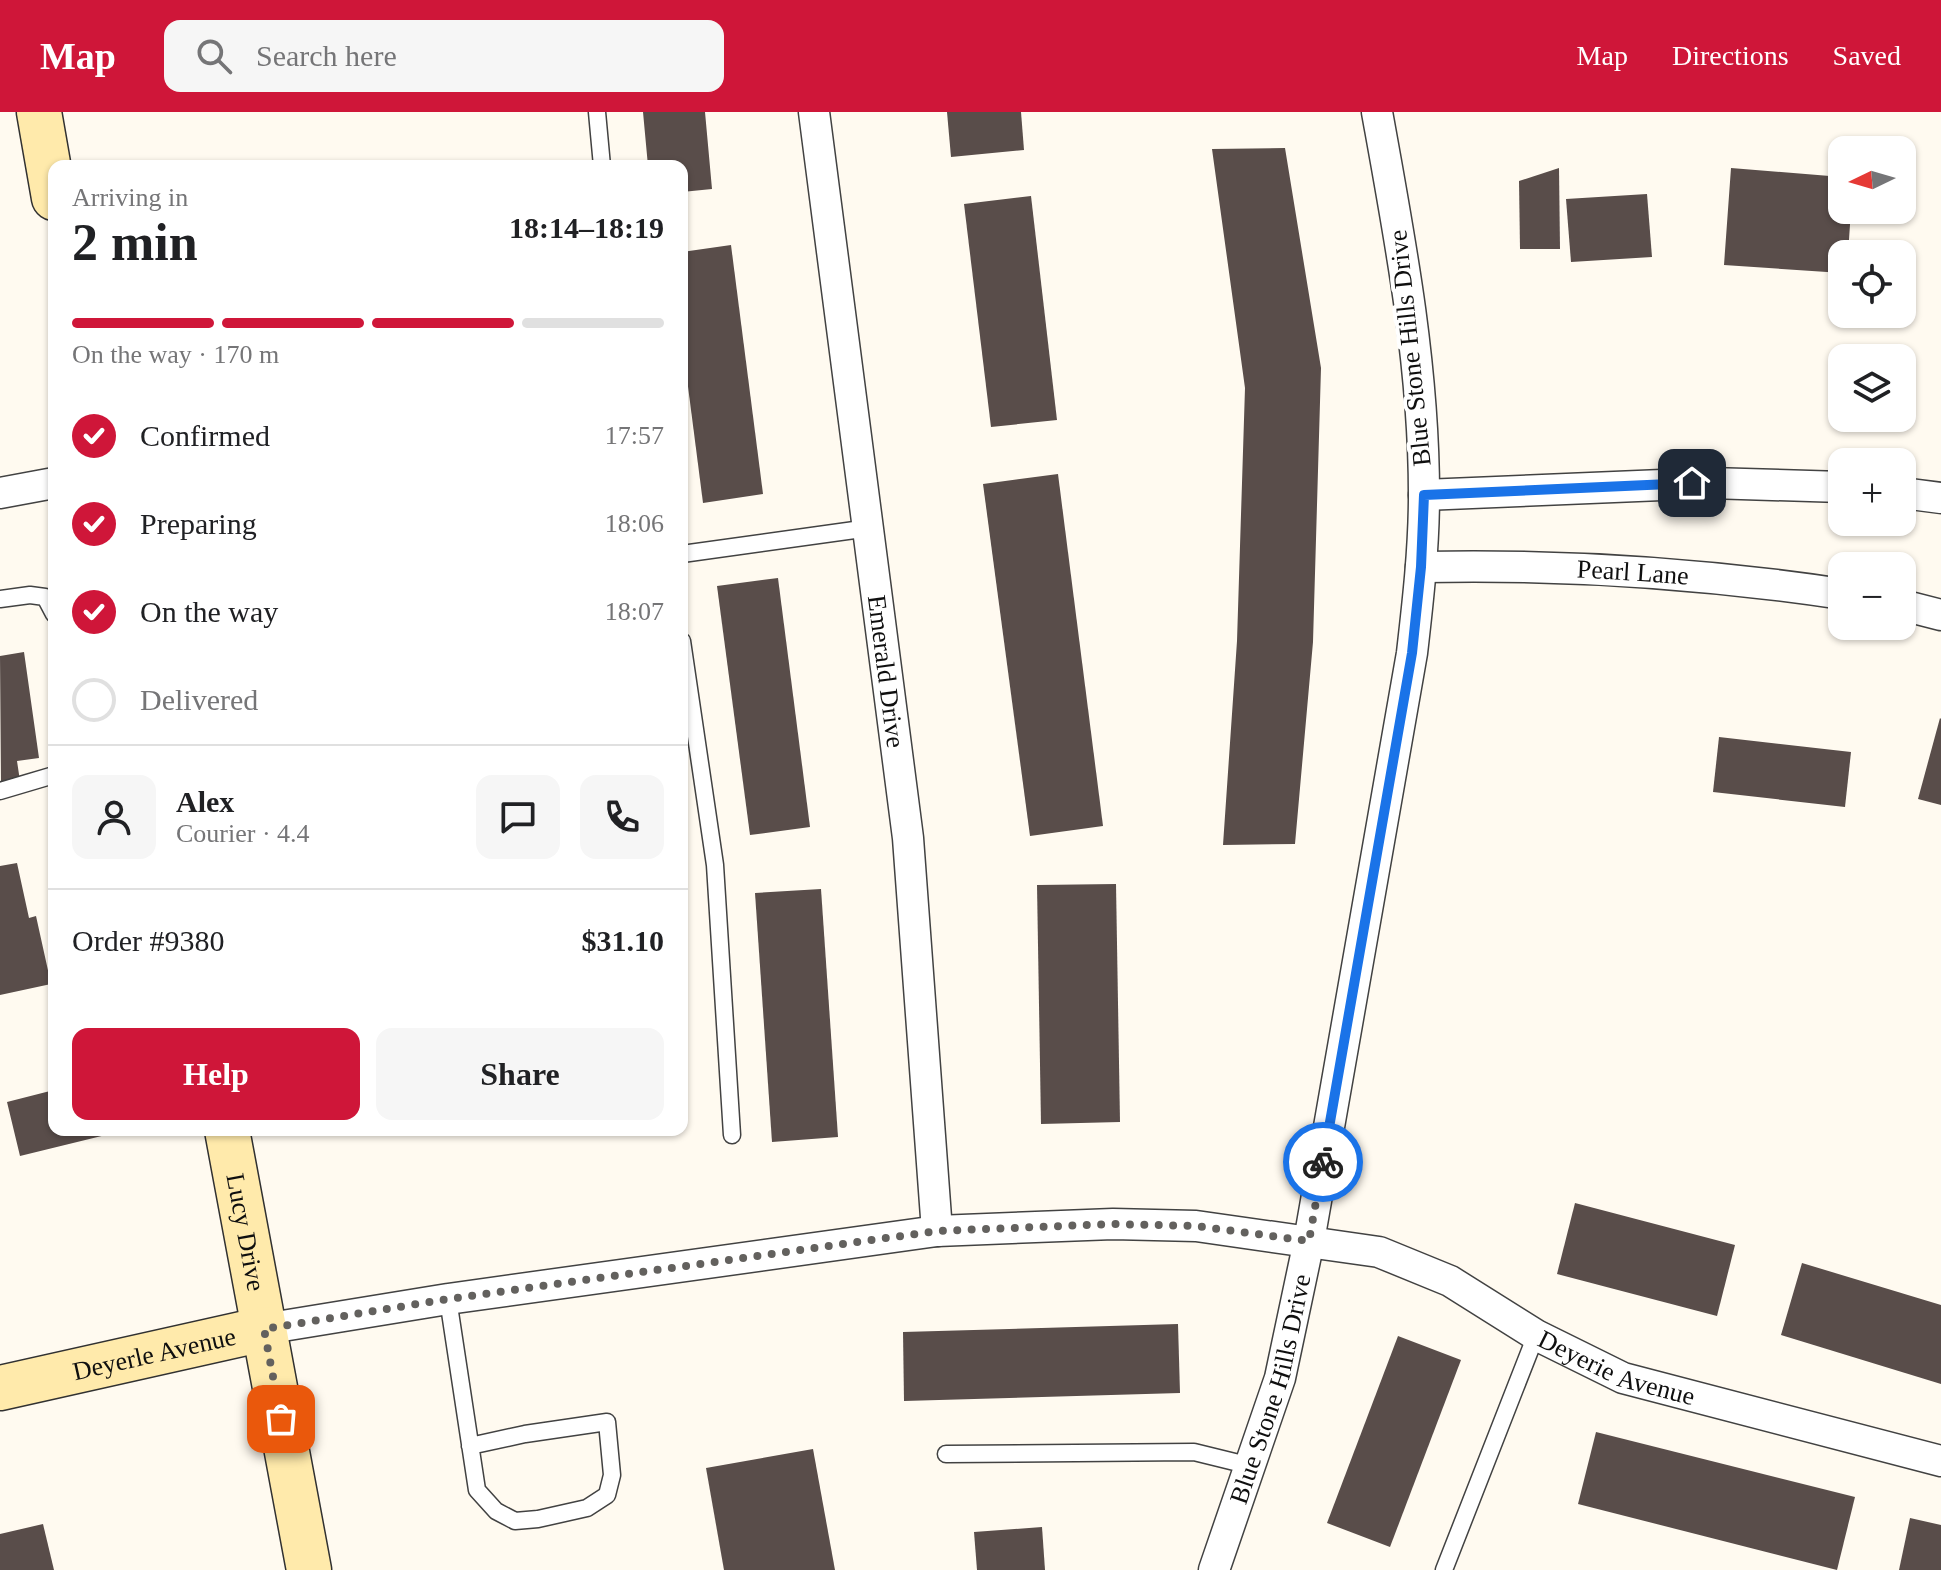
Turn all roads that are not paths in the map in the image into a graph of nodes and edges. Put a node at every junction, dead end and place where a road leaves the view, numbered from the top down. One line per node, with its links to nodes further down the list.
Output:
1 (39, 112): 6 (street)
2 (597, 112): 5 (lane)
3 (814, 112): 13 (street, Emerald Drive)
4 (1377, 112): 10 (street, Blue Stone Hills Drive)
5 (601, 160)
6 (48, 164)
7 (48, 484): 9 (street)
8 (1828, 486): 10 (street)
9 (0, 493)
10 (1424, 495): 15 (street, Blue Stone Hills Drive)
11 (1916, 495): 12 (street)
12 (1941, 498)
13 (869, 528): 14 (lane); 26 (street, Emerald Drive)
14 (688, 553)
15 (1421, 567): 16 (street, Pearl Lane); 27 (street, Blue Stone Hills Drive)
16 (1828, 592)
17 (0, 599): 18 (lane)
18 (48, 603)
19 (1916, 609): 20 (street)
20 (1941, 615)
21 (688, 682): 24 (lane)
22 (48, 777): 23 (lane)
23 (0, 791)
24 (732, 1135)
25 (228, 1136): 29 (street, Lucy Drive)
26 (937, 1231): 27 (street, Deyerle Avenue); 28 (street, Deyerle Avenue)
27 (1309, 1241): 30 (street, Deyerie Avenue); 35 (street, Blue Stone Hills Drive)
28 (448, 1299): 29 (street, Deyerle Avenue); 32 (lane)
29 (264, 1329): 31 (street, Deyerle Avenue); 36 (street, Lucy Drive)
30 (1536, 1335): 34 (street, Deyerie Avenue); 38 (lane)
31 (0, 1388)
32 (470, 1446): 32 (lane)
33 (946, 1454): 35 (lane)
34 (1941, 1461)
35 (1251, 1466): 37 (street, Blue Stone Hills Drive)
36 (309, 1570)
37 (1214, 1570)
38 (1444, 1570)

